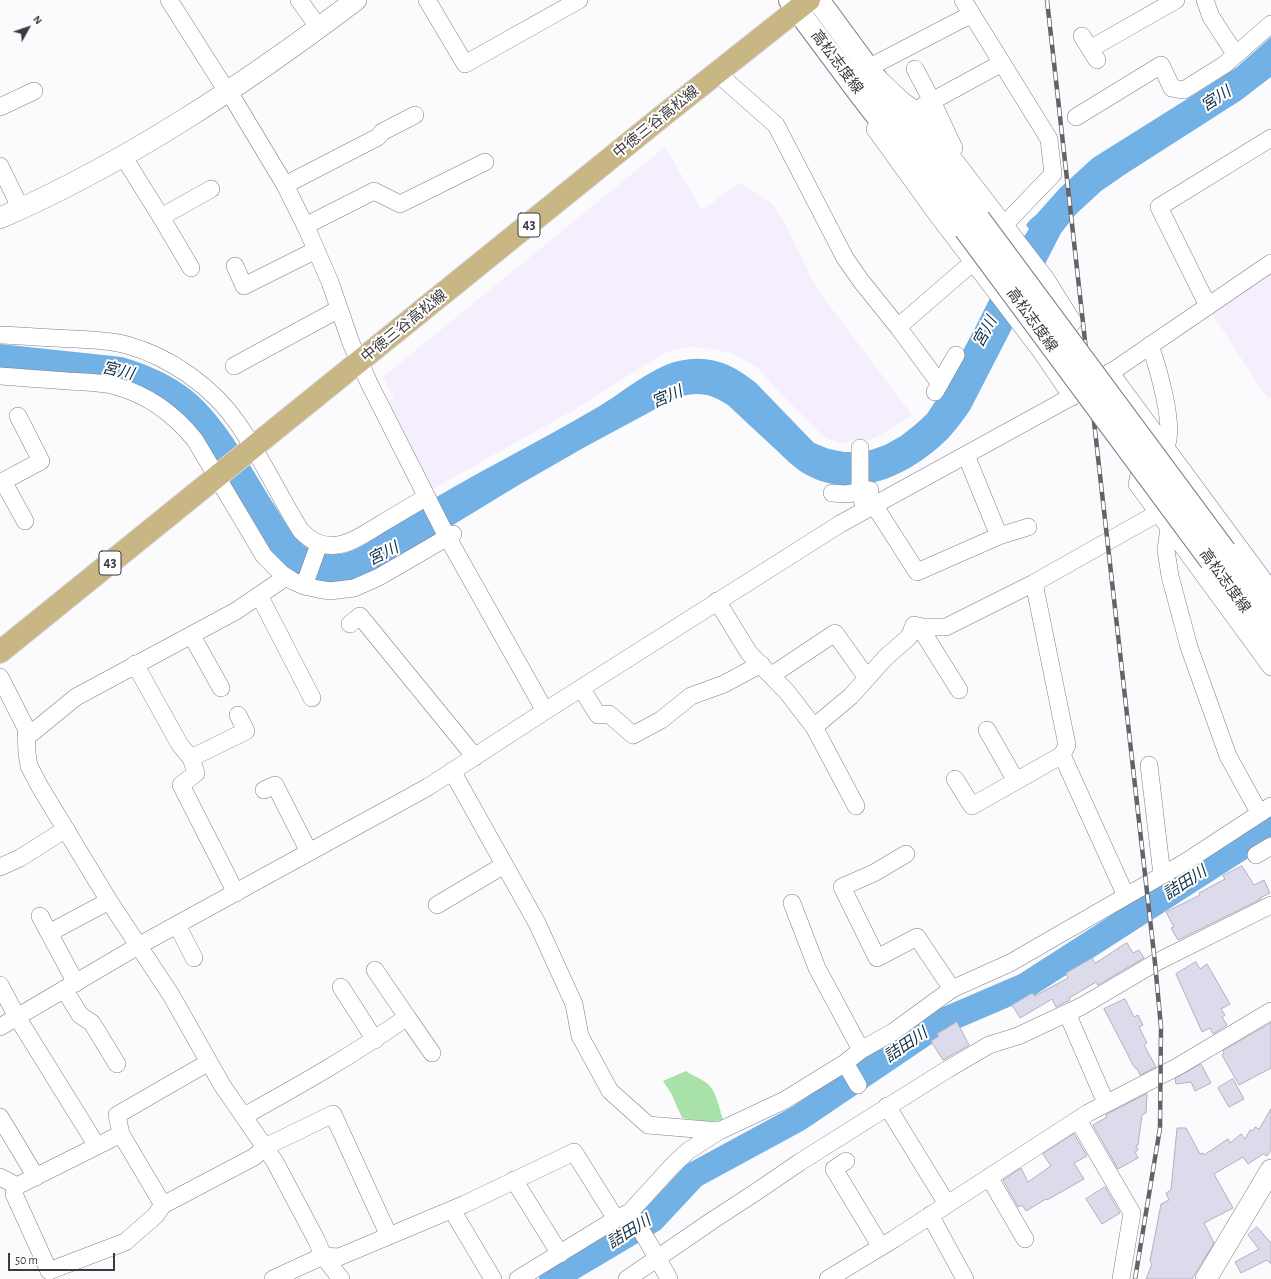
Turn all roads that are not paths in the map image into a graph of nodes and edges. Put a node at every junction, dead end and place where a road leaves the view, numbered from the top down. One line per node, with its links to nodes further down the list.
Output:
1 (169, 0): 20 (street)
2 (299, 0): 12 (street)
3 (356, 0): 12 (street)
4 (427, 0): 5 (street)
5 (579, 0)
6 (818, 0): 16 (main road, 高松志度線)
7 (1176, 0): 13 (street)
8 (1205, 0): 14 (street)
9 (799, 3): 18 (main road, 中徳三谷高松線 / 43); 21 (main road, 高松志度線)
10 (968, 7): 15 (street); 16 (street)
11 (1271, 24): 14 (street)
12 (319, 28): 20 (street)
13 (1090, 48)
14 (1236, 55): 26 (street)
15 (1002, 63): 22 (street); 38 (street)
16 (868, 68): 24 (street); 37 (main road, 高松志度線)
17 (915, 69): 22 (street)
18 (717, 74): 50 (street); 56 (main road, 中徳三谷高松線 / 43)
19 (34, 91): 23 (street)
20 (227, 92): 28 (street); 32 (street)
21 (860, 94): 37 (main road, 高松志度線); 42 (street)
22 (932, 101): 24 (street); 31 (street)
23 (0, 107)
24 (916, 110): 31 (street)
25 (415, 115): 32 (street)
26 (1076, 116)
27 (1271, 138): 48 (street)
28 (123, 156): 34 (street); 35 (street)
29 (485, 162): 39 (street)
30 (0, 166): 34 (street)
31 (968, 177): 38 (street)
32 (285, 185): 39 (street)
33 (211, 190): 35 (street)
34 (21, 208): 36 (street)
35 (161, 217): 45 (street)
36 (0, 218)
37 (972, 224): 78 (main road, 高松志度線, bridge)
38 (1004, 224): 40 (street); 42 (street)
39 (305, 226): 41 (street)
40 (1014, 239): 46 (street); 47 (street)
41 (316, 250): 44 (street); 49 (street)
42 (973, 262): 47 (street); 50 (street)
43 (1271, 263): 48 (street)
44 (235, 266)
45 (190, 268)
46 (1046, 279): 51 (street); 54 (street)
47 (990, 292): 51 (street)
48 (1208, 306): 53 (street)
49 (340, 309): 56 (street); 57 (street)
50 (898, 327): 55 (street)
51 (1018, 329): 54 (street)
52 (0, 335): 64 (street)
53 (1150, 345): 58 (street); 62 (street)
54 (1040, 350): 60 (street)
55 (956, 355)
56 (359, 363): 64 (main road, 中徳三谷高松線 / 43); 70 (street)
57 (234, 366)
58 (1110, 372): 60 (street); 62 (street)
59 (0, 376): 66 (street)
60 (1072, 397): 65 (street)
61 (18, 416): 67 (street)
62 (1166, 447): 71 (street); 82 (street)
63 (861, 448): 69 (street)
64 (252, 449): 66 (main road, 中徳三谷高松線 / 43); 77 (street)
65 (966, 455): 69 (street); 76 (street)
66 (219, 475): 79 (street); 90 (main road, 中徳三谷高松線 / 43)
67 (1, 482): 72 (street)
68 (832, 493): 69 (street)
69 (866, 497): 76 (street); 84 (street)
70 (427, 499): 75 (street); 77 (street)
71 (1158, 513): 74 (street); 81 (street)
72 (25, 521)
73 (1028, 526): 76 (street)
74 (1169, 528): 92 (street); 114 (street)
75 (448, 535): 80 (street); 100 (street)
76 (999, 536)
77 (318, 546): 80 (street)
78 (1218, 556): 85 (main road, 高松志度線); 89 (main road, 高松志度線)
79 (286, 577): 80 (street); 83 (street)
80 (304, 584)
81 (1034, 584): 87 (street); 105 (street)
82 (1271, 590)
83 (259, 595): 88 (street); 99 (street)
84 (717, 601): 93 (street); 97 (street)
85 (1271, 613)
86 (350, 624): 106 (street)
87 (920, 626): 95 (street); 98 (street)
88 (192, 636): 91 (street); 96 (street)
89 (1271, 643)
90 (0, 652)
91 (135, 664): 104 (street); 107 (street)
92 (1271, 667)
93 (767, 670): 95 (street); 97 (street); 102 (street)
94 (0, 677): 104 (street)
95 (867, 678): 102 (street)
96 (221, 688)
97 (581, 688): 100 (street)
98 (959, 690)
99 (312, 698)
100 (544, 711): 106 (street)
101 (238, 715): 107 (street)
102 (814, 727): 113 (street)
103 (987, 730): 111 (street)
104 (27, 737): 115 (street)
105 (1062, 754): 111 (street); 124 (street)
106 (475, 757): 109 (street)
107 (191, 758): 123 (street)
108 (1149, 765): 122 (street)
109 (452, 771): 117 (street); 120 (street)
110 (955, 779): 111 (street)
111 (1016, 781)
112 (264, 790): 117 (street)
113 (856, 806)
114 (1266, 810): 122 (street)
115 (66, 829): 121 (street); 125 (street)
116 (1271, 846): 119 (street)
117 (309, 852): 123 (street)
118 (906, 854): 138 (street)
119 (1256, 855)
120 (504, 865): 127 (street); 156 (street)
121 (0, 867)
122 (1162, 875): 124 (street)
123 (236, 893): 130 (street)
124 (1126, 896): 138 (street)
125 (109, 901): 131 (street); 132 (street)
126 (792, 903): 145 (street)
127 (436, 905)
128 (1271, 905): 140 (street)
129 (40, 916): 131 (street)
130 (176, 925): 132 (street); 133 (street)
131 (49, 933): 136 (street)
132 (138, 946): 136 (street); 147 (street)
133 (194, 958)
134 (375, 970): 142 (street)
135 (0, 985): 141 (street)
136 (70, 986): 141 (street); 149 (street)
137 (341, 987): 144 (street)
138 (952, 989): 145 (street)
139 (1271, 1011): 155 (street)
140 (1067, 1013): 151 (street); 152 (street)
141 (17, 1017): 143 (street); 158 (street)
142 (407, 1017): 144 (street); 146 (street)
143 (0, 1027)
144 (375, 1040): 153 (street)
145 (861, 1050): 148 (street)
146 (432, 1054)
147 (209, 1062): 153 (street); 157 (street)
148 (845, 1063): 150 (street); 156 (street)
149 (117, 1064)
150 (858, 1085)
151 (1102, 1094)
152 (887, 1106): 167 (street); 177 (street)
153 (244, 1116): 159 (street)
154 (0, 1117): 163 (street)
155 (1078, 1120): 164 (street); 187 (street)
156 (719, 1131): 171 (street)
157 (121, 1134): 158 (street); 168 (street)
158 (97, 1146): 163 (street)
159 (265, 1147): 168 (street); 172 (street); 176 (street)
160 (846, 1161): 174 (street)
161 (1271, 1170): 188 (street)
162 (0, 1177): 166 (street)
163 (36, 1177): 166 (street)
164 (989, 1177): 167 (street); 173 (street)
165 (514, 1180): 169 (street); 171 (street); 175 (street)
166 (17, 1186): 178 (street)
167 (947, 1204): 170 (street)
168 (163, 1205): 178 (street)
169 (452, 1210): 172 (street); 181 (street)
170 (930, 1215): 174 (street); 186 (street)
171 (623, 1216): 175 (street); 177 (street)
172 (388, 1236): 176 (street)
173 (1025, 1239)
174 (881, 1247): 185 (street)
175 (560, 1254): 182 (street)
176 (323, 1256): 179 (street); 180 (street)
177 (658, 1258): 183 (street); 184 (street)
178 (51, 1275)
179 (273, 1279)
180 (341, 1279)
181 (493, 1279)
182 (518, 1279)
183 (627, 1279)
184 (669, 1279)
185 (828, 1279)
186 (965, 1279)
187 (1121, 1279)
188 (1206, 1279)

